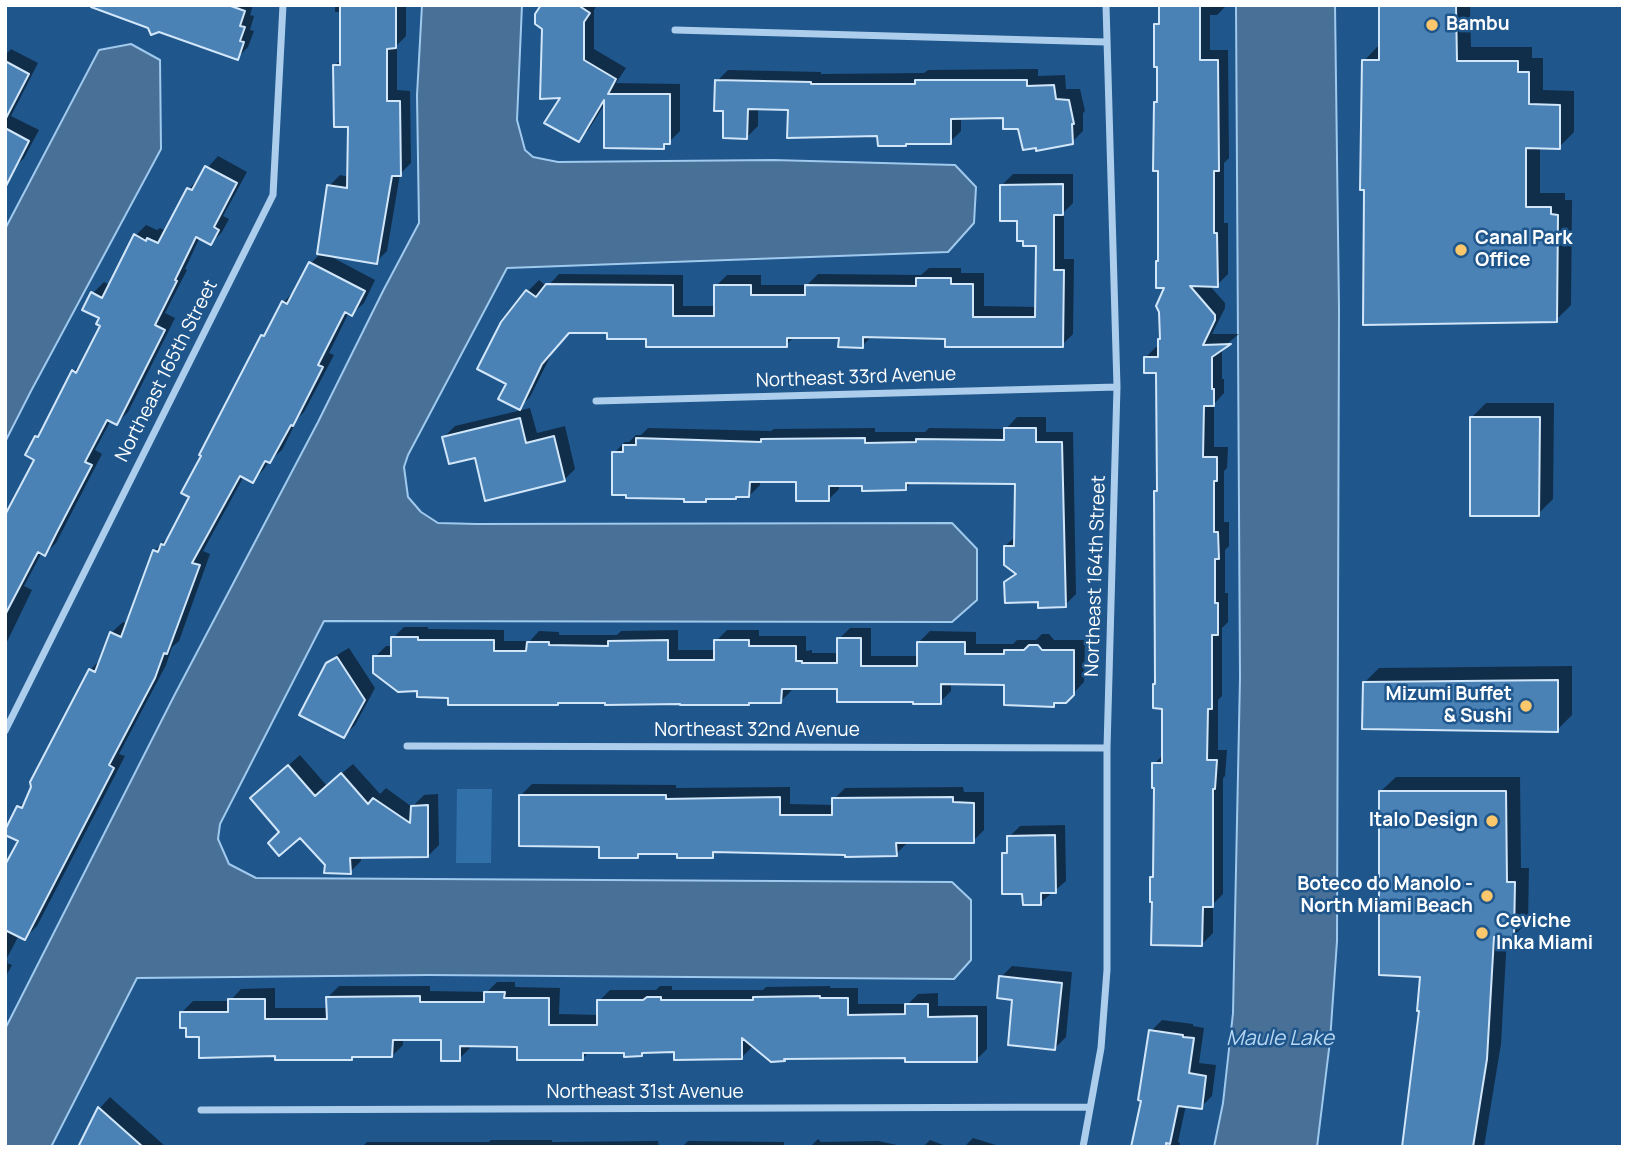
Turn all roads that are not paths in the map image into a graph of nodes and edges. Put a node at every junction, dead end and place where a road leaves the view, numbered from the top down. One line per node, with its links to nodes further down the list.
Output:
1 (283, 5): 7 (street, Northeast 165th Street)
2 (1106, 5): 4 (street, Northeast 164th Street)
3 (675, 30): 4 (street)
4 (1106, 42): 5 (street, Northeast 164th Street)
5 (1117, 387): 6 (street, Northeast 33rd Avenue); 9 (street, Northeast 164th Street)
6 (596, 401)
7 (5, 730)
8 (407, 746): 9 (street, Northeast 32nd Avenue)
9 (1107, 748): 10 (street, Northeast 164th Street)
10 (1090, 1107): 11 (street, Northeast 31st Avenue); 12 (street, Northeast 164th Street)
11 (201, 1110)
12 (1083, 1147)

